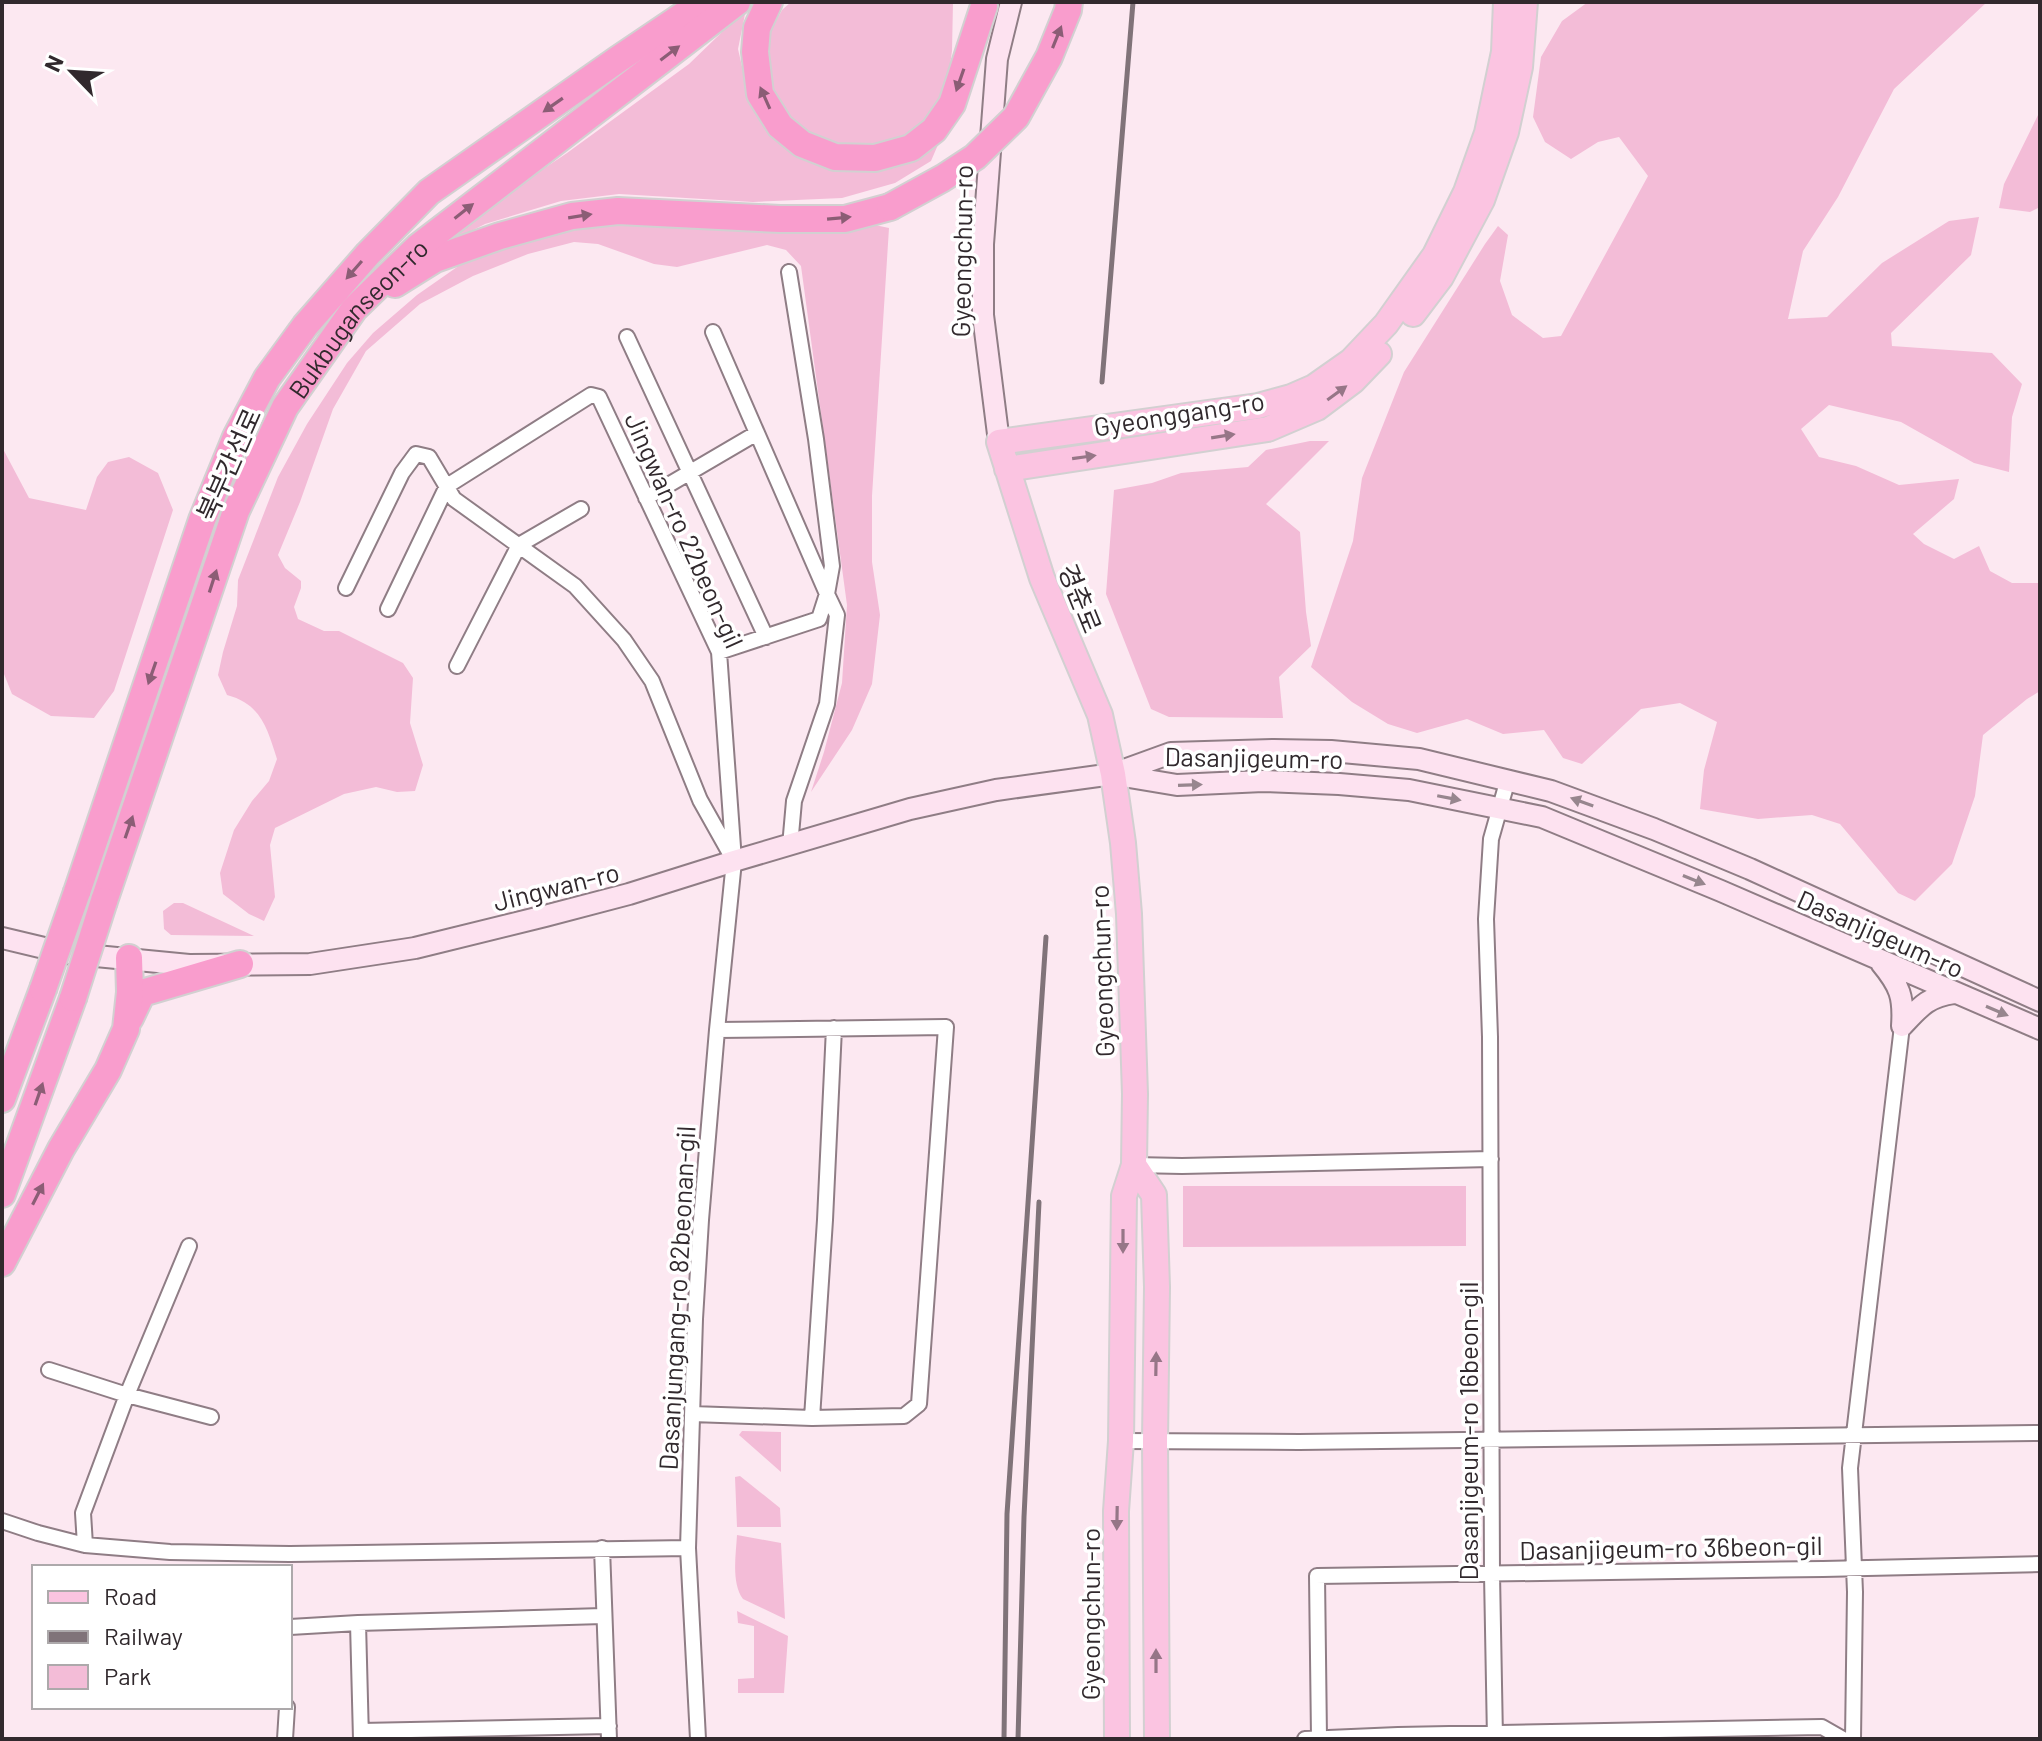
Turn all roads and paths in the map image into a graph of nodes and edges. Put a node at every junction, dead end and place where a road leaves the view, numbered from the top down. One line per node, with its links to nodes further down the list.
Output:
1 (671, 2): 11 (highway)
2 (703, 2): 11 (highway, 북부간선로)
3 (737, 2): 13 (highway, Bukbuganseon-ro, one-way to 3)
4 (769, 2): 9 (highway, one-way to 4)
5 (1011, 2): 10 (street, Gyeongchun-ro)
6 (1069, 2): 13 (highway, one-way to 6, bridge)
7 (1506, 2): 17 (main road, Gyeonggang-ro)
8 (1525, 2): 18 (main road, Gyeonggang-ro, one-way to 8)
9 (984, 4): 10 (street, Gyeongchun-ro)
10 (997, 59): 17 (street, Gyeongchun-ro)
11 (617, 60): 46 (highway, 북부간선로, one-way to 46, bridge)
12 (789, 272): 25 (street)
13 (354, 309): 49 (highway, Bukbuganseon-ro, one-way to 13, bridge)
14 (713, 332): 16 (street)
15 (627, 337): 19 (street)
16 (757, 433): 19 (street); 25 (street)
17 (999, 442): 18 (main road, 경춘로)
18 (1007, 469): 30 (main road, 경춘로)
19 (690, 472): 21 (street); 27 (street)
20 (447, 486): 21 (street, Jingwan-ro 22beon-gil); 23 (street); 24 (street); 26 (street)
21 (646, 498): 28 (street, Jingwan-ro 22beon-gil)
22 (581, 509): 23 (street)
23 (519, 545): 29 (street); 34 (street)
24 (346, 588)
25 (827, 594): 27 (street); 33 (street)
26 (388, 609)
27 (766, 637): 28 (street)
28 (719, 652): 34 (street, Jingwan-ro 22beon-gil)
29 (457, 666)
30 (1113, 774): 31 (street, Dasanjigeum-ro); 32 (street, Dasanjigeum-ro, one-way to 32); 33 (street, Jingwan-ro); 48 (main road, Gyeongchun-ro)
31 (1508, 779): 32 (street, Dasanjigeum-ro 16beon-gil); 40 (street, Dasanjigeum-ro, one-way to 31)
32 (1500, 808): 37 (street, Dasanjigeum-ro, one-way to 37); 47 (street, Dasanjigeum-ro 16beon-gil)
33 (790, 846): 34 (street, Jingwan-ro)
34 (734, 861): 38 (street, Jingwan-ro); 45 (street, Dasanjungang-ro 82beonan-gil)
35 (2, 938): 36 (street, Jingwan-ro)
36 (129, 958): 38 (street, Jingwan-ro); 43 (highway)
37 (1879, 960): 39 (street, Dasanjigeum-ro); 41 (street)
38 (240, 964): 43 (highway)
39 (1954, 993): 41 (street); 44 (street, Dasanjigeum-ro, one-way to 44)
40 (2040, 1001)
41 (1902, 1026): 58 (street, Dasanjigeum-ro 36beon-gil)
42 (834, 1028): 45 (street); 56 (street); 56 (street)
43 (126, 1029): 51 (highway, one-way to 43)
44 (2040, 1029)
45 (717, 1030): 54 (street, Dasanjungang-ro 82beonan-gil)
46 (2, 1099)
47 (1491, 1159): 48 (street); 59 (street, Dasanjigeum-ro 16beon-gil)
48 (1134, 1165): 60 (main road, Gyeongchun-ro, one-way to 60); 61 (main road, one-way to 48)
49 (2, 1194)
50 (189, 1246): 53 (street)
51 (2, 1263)
52 (49, 1370): 53 (street)
53 (127, 1395): 55 (street); 63 (street)
54 (692, 1414): 56 (street); 65 (street, Dasanjungang-ro 82beonan-gil)
55 (211, 1417)
56 (812, 1418)
57 (2040, 1433): 58 (street)
58 (1854, 1435): 59 (street); 68 (street, Dasanjigeum-ro 36beon-gil)
59 (1492, 1439): 61 (street); 69 (street, Dasanjigeum-ro 16beon-gil)
60 (1121, 1441): 61 (street); 80 (main road, Gyeongchun-ro, one-way to 80)
61 (1155, 1441): 81 (main road, one-way to 61)
62 (2, 1521): 63 (street)
63 (85, 1545): 66 (street)
64 (602, 1548): 65 (street); 66 (street); 70 (street)
65 (688, 1548): 79 (street, Dasanjungang-ro 82beonan-gil)
66 (290, 1561)
67 (2040, 1564): 68 (street)
68 (1854, 1568): 69 (street, Dasanjigeum-ro 36beon-gil); 84 (street, Dasanjigeum-ro 36beon-gil)
69 (1492, 1574): 76 (street, Dasanjigeum-ro 16beon-gil); 77 (street, Dasanjigeum-ro 36beon-gil)
70 (603, 1616): 71 (street); 74 (street)
71 (358, 1623): 72 (street); 75 (street)
72 (292, 1627)
73 (287, 1709): 78 (street)
74 (609, 1732): 75 (street)
75 (361, 1735)
76 (1495, 1736): 77 (street); 83 (street)
77 (1319, 1738): 82 (street)
78 (285, 1739)
79 (698, 1739)
80 (1117, 1739)
81 (1157, 1739)
82 (1305, 1739)
83 (1843, 1739)
84 (1853, 1739)

